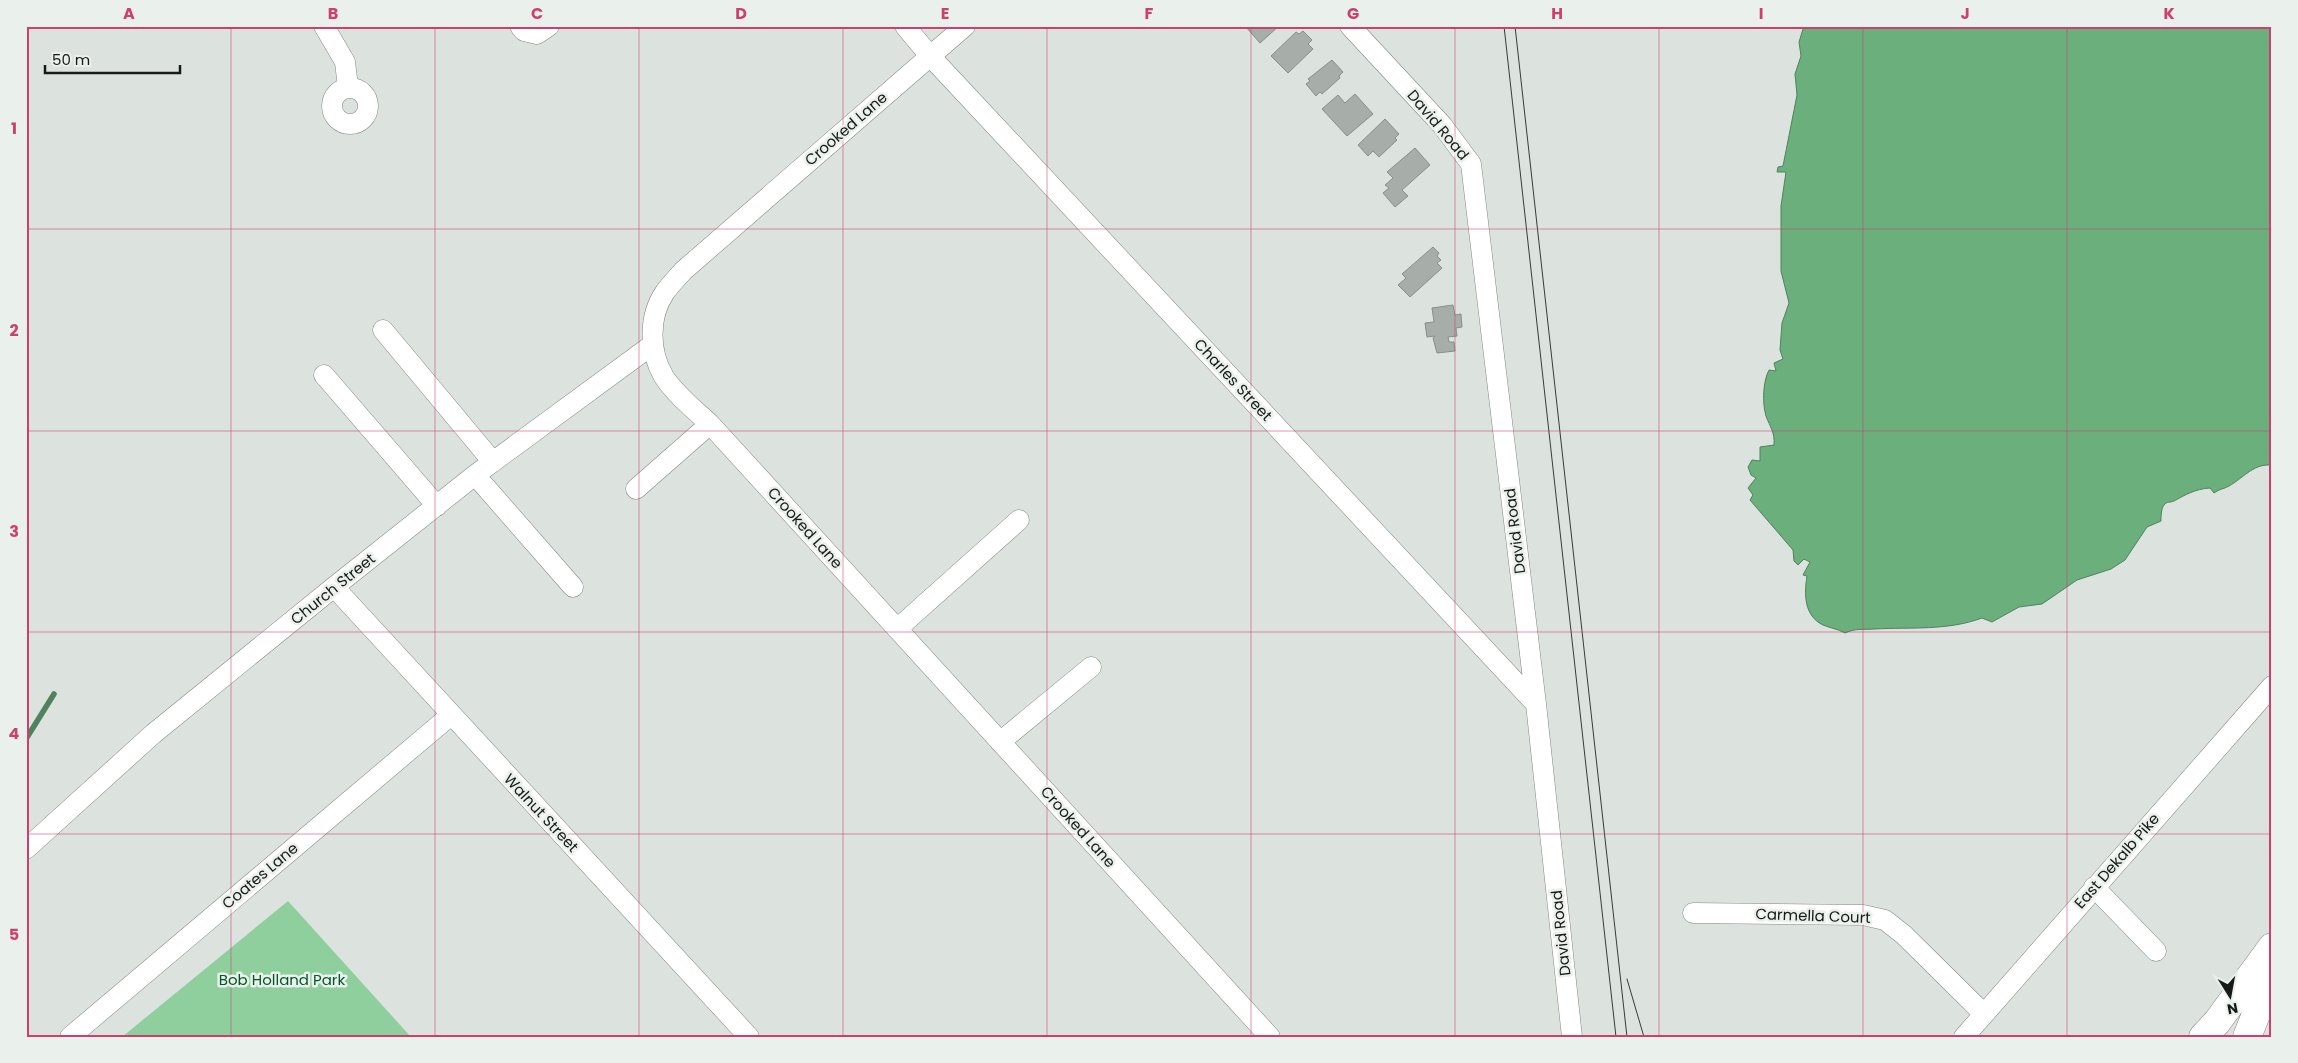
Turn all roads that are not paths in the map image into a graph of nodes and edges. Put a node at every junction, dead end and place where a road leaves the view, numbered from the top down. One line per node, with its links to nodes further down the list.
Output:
1 (324, 26): 8 (street)
2 (520, 26): 3 (street)
3 (550, 26)
4 (905, 26): 7 (street)
5 (965, 26): 7 (street, Crooked Lane)
6 (1350, 26): 23 (street, David Road)
7 (930, 56): 10 (street, Crooked Lane); 23 (street, Charles Street)
8 (348, 87)
9 (383, 330): 13 (street)
10 (652, 345): 12 (street, Crooked Lane); 13 (street, Church Street)
11 (324, 375): 16 (street)
12 (710, 424): 15 (street); 20 (street, Crooked Lane)
13 (493, 462): 14 (street, Church Street)
14 (474, 476): 16 (street, Church Street); 19 (street)
15 (636, 489)
16 (437, 506): 18 (street, Church Street)
17 (1019, 520): 20 (street)
18 (334, 587): 24 (street, Walnut Street); 26 (street, Church Street)
19 (573, 587)
20 (897, 629): 25 (street, Crooked Lane)
21 (1091, 667): 25 (street)
22 (2272, 686): 27 (street, East Dekalb Pike)
23 (1536, 704): 36 (street, David Road)
24 (451, 715): 33 (street, Coates Lane); 34 (street, Walnut Street)
25 (1000, 742): 35 (street, Crooked Lane)
26 (26, 849)
27 (2094, 888): 30 (street); 32 (street, East Dekalb Pike)
28 (1693, 913): 32 (street, Carmella Court)
29 (2272, 947): 38 (highway)
30 (2156, 951)
31 (2272, 974): 39 (highway)
32 (1984, 1014): 37 (street, East Dekalb Pike)
33 (70, 1037)
34 (748, 1037)
35 (1270, 1037)
36 (1572, 1037)
37 (1964, 1037)
38 (2203, 1037)
39 (2247, 1037)

